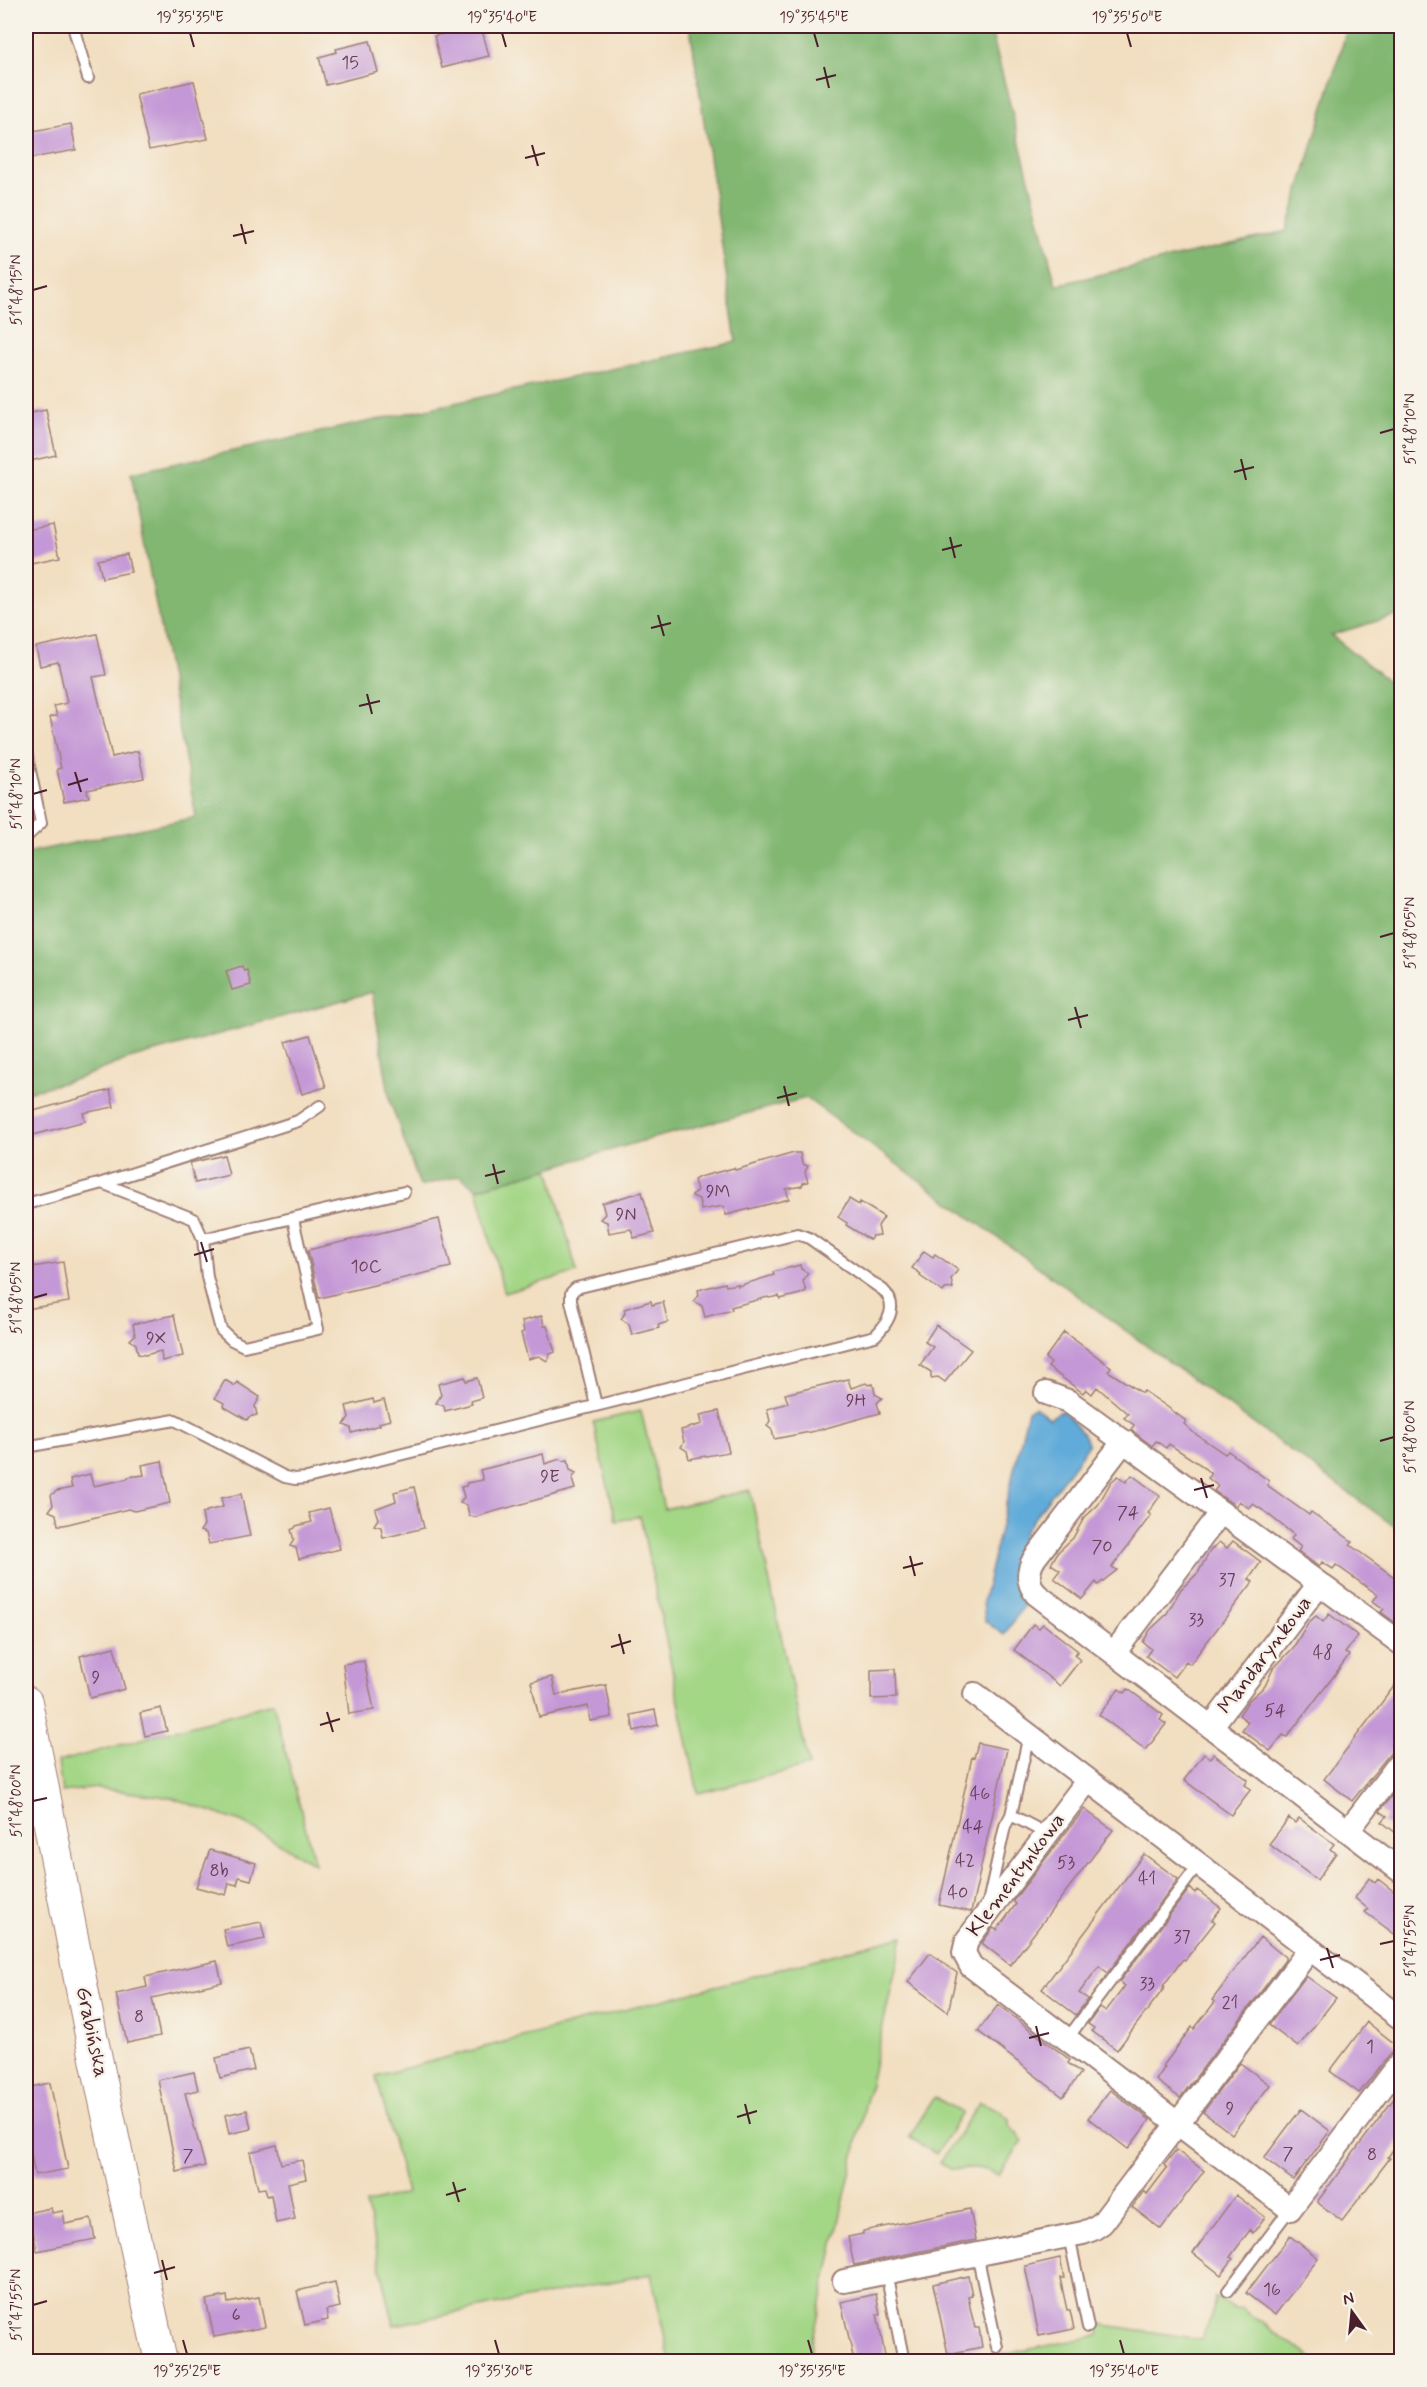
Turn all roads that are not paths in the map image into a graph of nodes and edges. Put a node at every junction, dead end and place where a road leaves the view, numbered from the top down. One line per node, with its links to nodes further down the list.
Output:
1 (73, 26): 2 (lane)
2 (88, 78)
3 (26, 751): 4 (lane)
4 (26, 837)
5 (320, 1106): 6 (lane)
6 (102, 1183): 8 (lane); 10 (lane)
7 (404, 1192): 9 (lane)
8 (26, 1204)
9 (293, 1219): 10 (lane); 10 (lane)
10 (203, 1239)
11 (1046, 1393): 13 (street, Mandarynkowa)
12 (596, 1405): 12 (lane); 14 (lane)
13 (1124, 1441): 15 (street, Mandarynkowa); 18 (street, Mandarynkowa)
14 (26, 1447)
15 (1221, 1512): 16 (street, Mandarynkowa); 18 (street)
16 (1319, 1584): 17 (street, Mandarynkowa); 21 (street, Mandarynkowa)
17 (1401, 1644)
18 (1114, 1653): 21 (street, Mandarynkowa)
19 (975, 1694): 22 (street)
20 (26, 1702): 44 (street, Grabińska)
21 (1211, 1727): 26 (street, Mandarynkowa)
22 (1029, 1735): 24 (street); 25 (lane)
23 (1401, 1760): 26 (street)
24 (1088, 1780): 27 (street, Klementynkowa); 28 (street)
25 (1011, 1815): 27 (lane); 30 (lane)
26 (1348, 1831): 29 (street, Mandarynkowa)
27 (1047, 1834): 30 (street, Klementynkowa)
28 (1199, 1864): 31 (street); 33 (lane)
29 (1401, 1872)
30 (986, 1915): 33 (street, Klementynkowa)
31 (1310, 1949): 32 (street); 35 (street)
32 (1401, 2019)
33 (1067, 2039): 35 (street, Klementynkowa)
34 (1401, 2061): 36 (street)
35 (1178, 2124): 36 (street, Klementynkowa); 37 (street)
36 (1290, 2209): 41 (lane)
37 (1069, 2236): 38 (street); 42 (lane)
38 (978, 2254): 39 (street); 43 (lane)
39 (886, 2272): 40 (street); 45 (lane)
40 (844, 2281)
41 (1228, 2291)
42 (1088, 2327)
43 (996, 2347)
44 (161, 2361)
45 (904, 2361)

